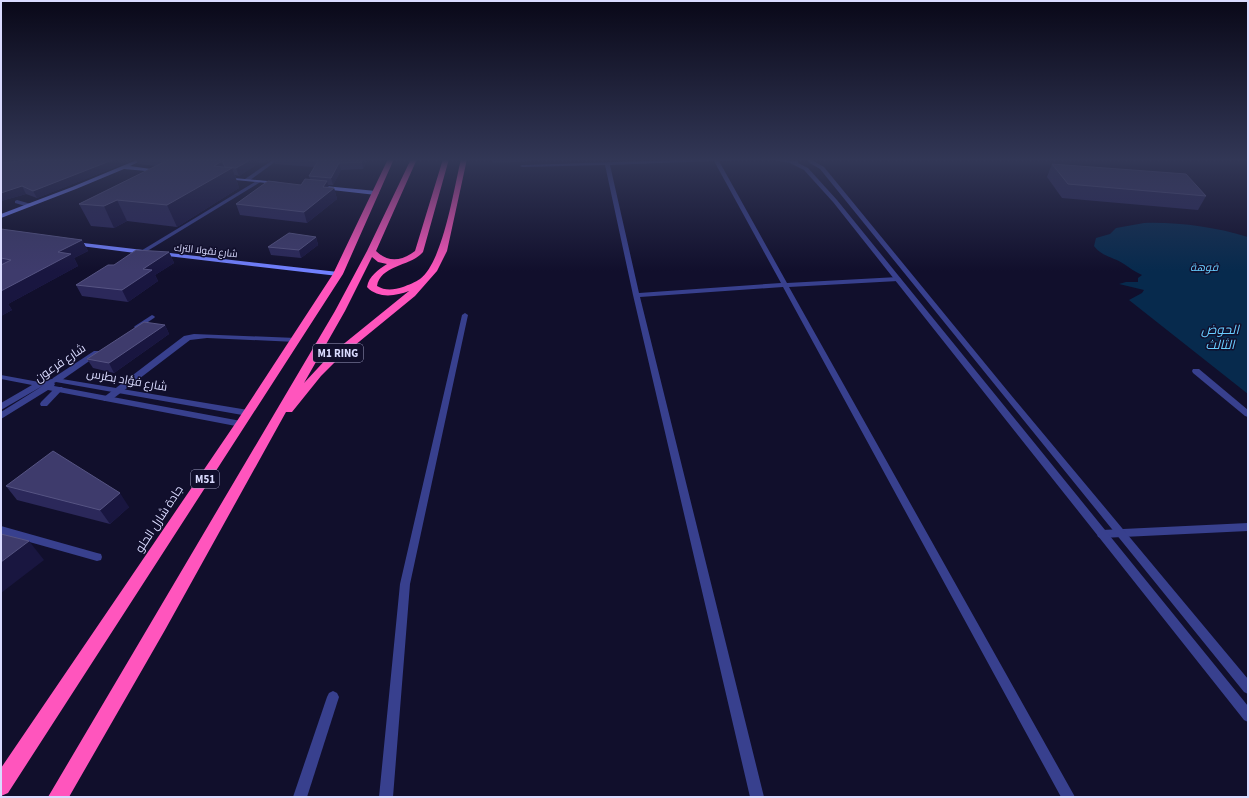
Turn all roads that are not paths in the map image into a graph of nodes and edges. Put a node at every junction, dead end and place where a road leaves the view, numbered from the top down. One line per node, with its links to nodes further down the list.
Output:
1 (51, 196): 12 (street)
2 (235, 196): 16 (street)
3 (374, 196): 18 (highway, جادة شارل الحلو / M51)
4 (397, 196): 15 (highway, M51)
5 (435, 196): 17 (highway)
6 (455, 196): 20 (highway, M1 RING)
7 (614, 196): 22 (street)
8 (736, 196): 21 (street)
9 (831, 196): 19 (street)
10 (845, 196): 44 (street)
11 (17, 202): 12 (street)
12 (29, 205): 13 (street)
13 (1, 216)
14 (70, 243): 16 (street, شارع نقولا الترك)
15 (371, 251): 17 (highway); 41 (highway, M51)
16 (142, 252): 18 (street, شارع نقولا الترك)
17 (398, 262): 20 (highway)
18 (338, 274): 26 (highway, جادة شارل الحلو / M51)
19 (898, 279): 21 (street); 45 (street)
20 (425, 280): 41 (highway, M1 RING)
21 (785, 285): 22 (street); 55 (street)
22 (636, 295): 54 (street)
23 (465, 315): 53 (street)
24 (152, 317): 25 (street)
25 (133, 330)
26 (296, 340): 33 (street); 37 (highway, جادة شارل الحلو / M51)
27 (101, 351): 30 (street, شارع فرعون)
28 (1196, 371): 38 (street)
29 (1, 377): 31 (street, شارع فؤاد بطرس)
30 (56, 380): 31 (street, شارع فؤاد بطرس); 33 (street, شارع فؤاد بطرس)
31 (43, 386): 32 (street, شارع فؤاد بطرس); 36 (street, شارع فرعون); 39 (street, شارع فرعون)
32 (59, 390): 34 (street, شارع فؤاد بطرس); 35 (street)
33 (118, 391): 34 (street); 37 (street, شارع فؤاد بطرس)
34 (107, 398): 40 (street, شارع فؤاد بطرس)
35 (44, 404)
36 (1, 407)
37 (248, 413): 40 (highway, جادة شارل الحلو / M51)
38 (1248, 414)
39 (1, 416)
40 (241, 424): 50 (highway, جادة شارل الحلو / M51)
41 (264, 440): 51 (highway, M51)
42 (1248, 526): 44 (street)
43 (1, 530): 46 (street)
44 (1119, 532): 45 (street); 47 (street)
45 (1102, 534): 49 (street)
46 (97, 557)
47 (1248, 688)
48 (333, 697): 52 (street)
49 (1248, 716)
50 (1, 786)
51 (58, 797)
52 (300, 797)
53 (386, 797)
54 (757, 797)
55 (1068, 797)

